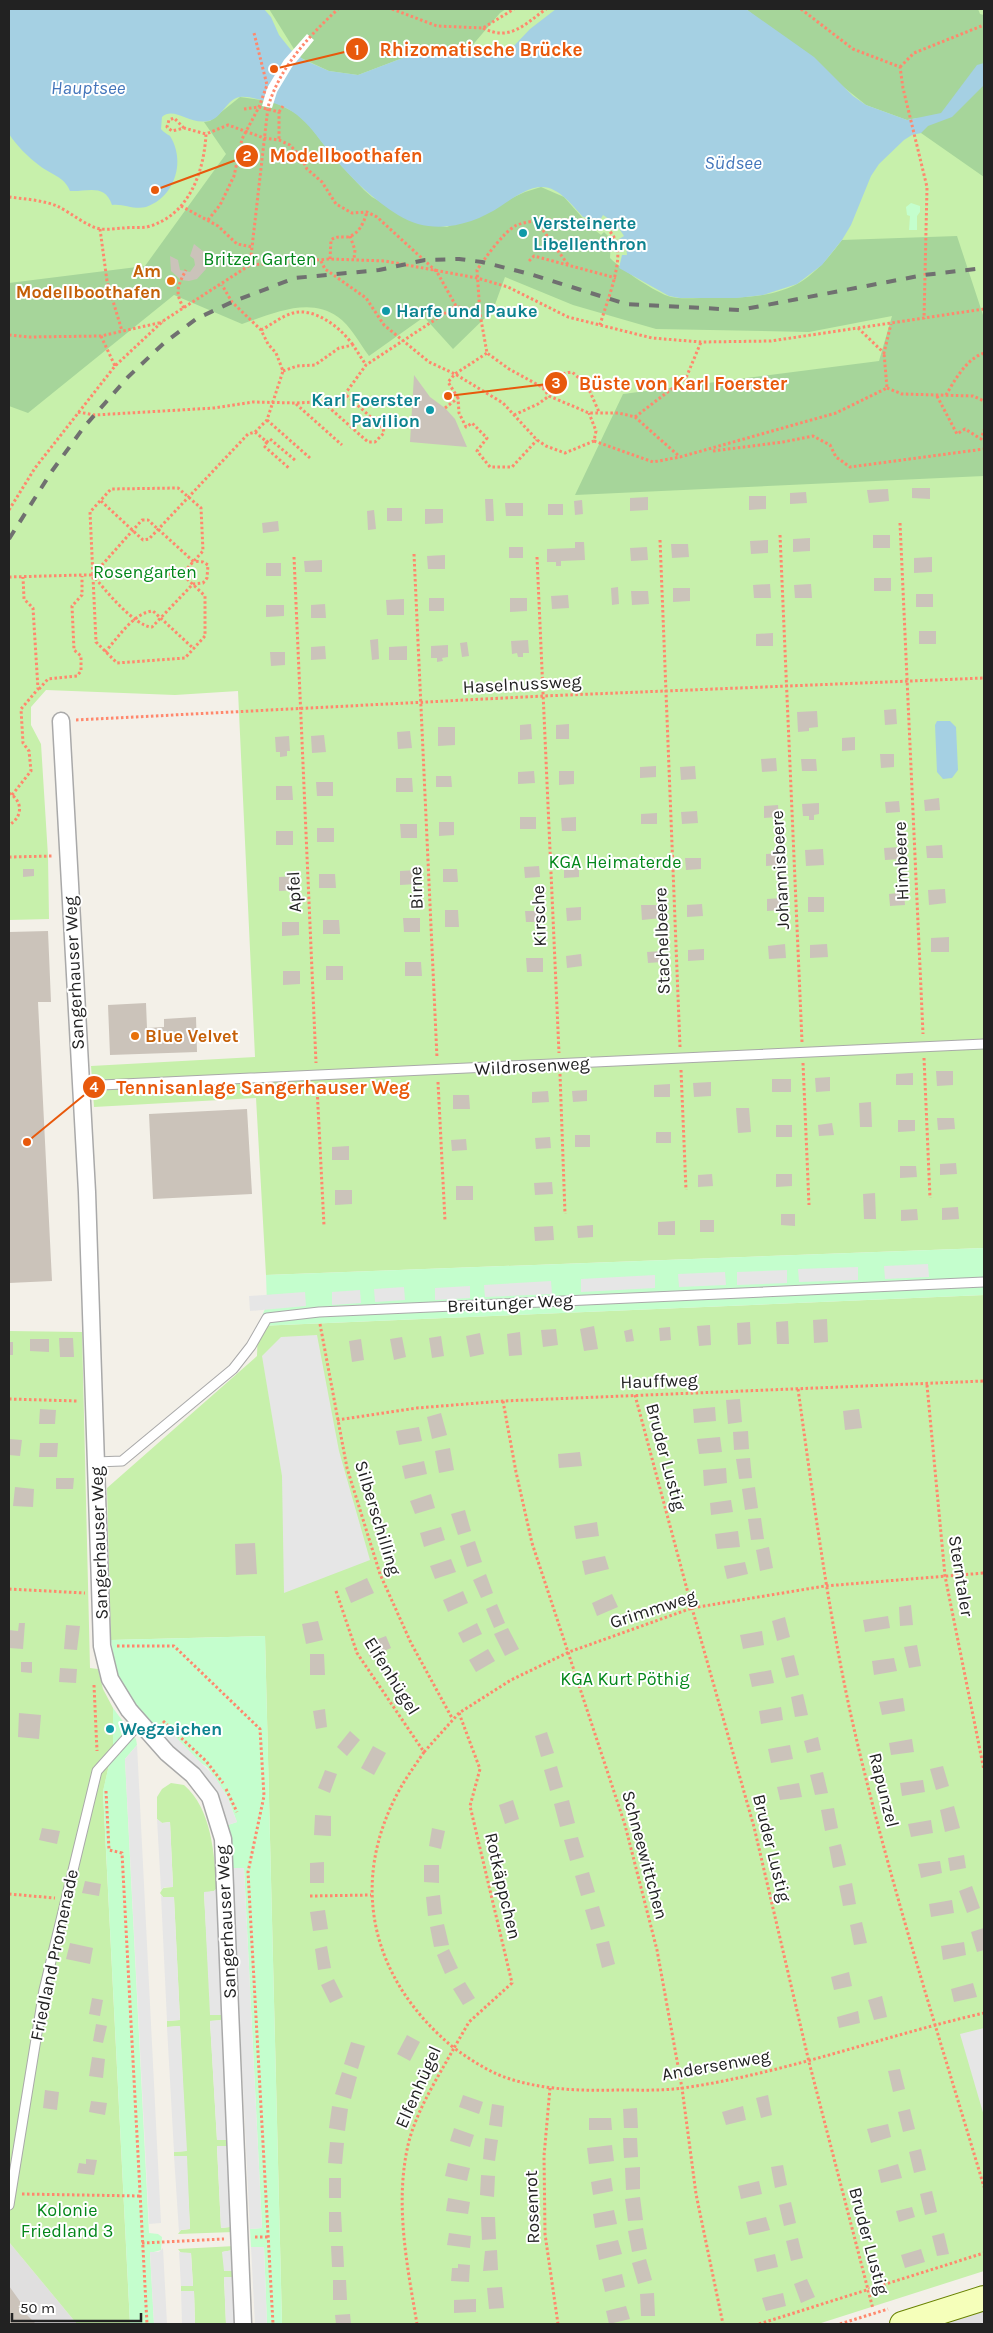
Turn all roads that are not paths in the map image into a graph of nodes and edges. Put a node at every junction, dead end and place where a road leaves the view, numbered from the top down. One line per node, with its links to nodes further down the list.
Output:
1 (61, 721): 3 (street, Sangerhauser Weg)
2 (984, 1044): 3 (lane, Wildrosenweg)
3 (80, 1086): 5 (street, Sangerhauser Weg)
4 (984, 1282): 5 (lane, Breitunger Weg)
5 (96, 1462): 6 (street, Sangerhauser Weg)
6 (140, 1723): 7 (lane, Friedland Promenade); 9 (street, Sangerhauser Weg)
7 (9, 2205)
8 (984, 2298): 10 (street)
9 (243, 2324)
10 (902, 2324)

